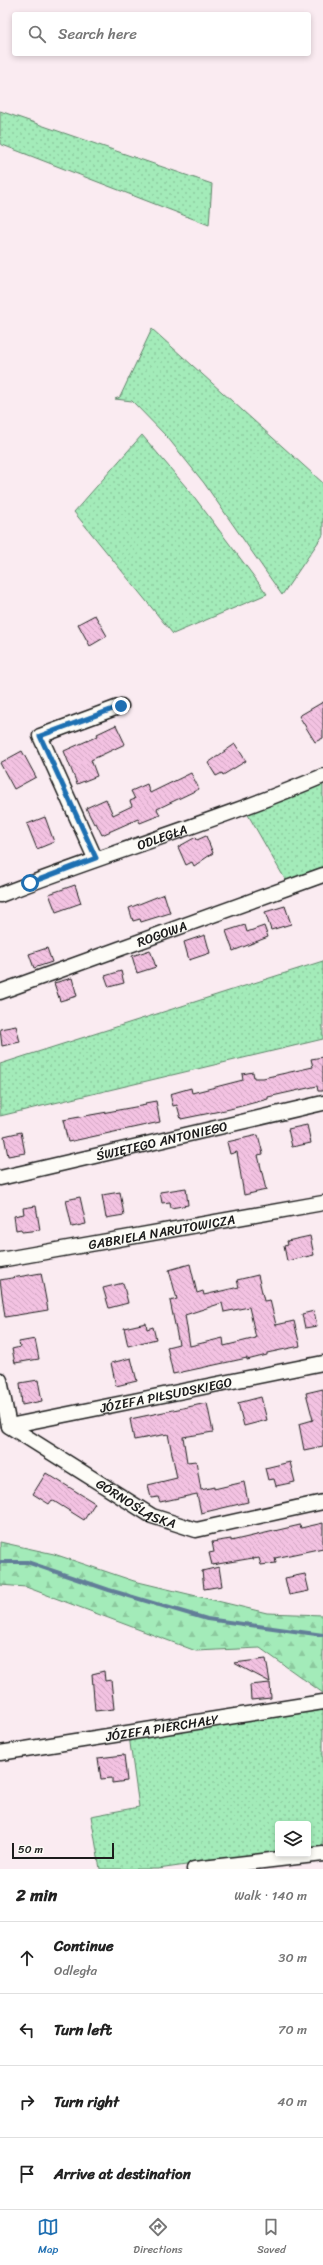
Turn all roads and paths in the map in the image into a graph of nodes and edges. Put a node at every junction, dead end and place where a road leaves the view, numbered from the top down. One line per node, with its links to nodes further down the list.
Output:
1 (121, 706): 3 (street)
2 (323, 776): 3 (street, ODLEGŁA)
3 (96, 858): 5 (street, ODLEGŁA)
4 (323, 875): 6 (street, ROGOWA)
5 (0, 895)
6 (0, 992)
7 (323, 1103): 8 (street, ŚWIĘTEGO ANTONIEGO)
8 (0, 1178)
9 (323, 1203): 10 (street, GABRIELA NARUTOWICZA)
10 (0, 1260)
11 (323, 1363): 13 (street, JÓZEFA PIŁSUDSKIEGO)
12 (0, 1380): 13 (street)
13 (9, 1426): 14 (street, GÓRNOŚLĄSKA)
14 (323, 1502)
15 (323, 1702): 16 (street, JÓZEFA PIERCHAŁY)
16 (0, 1753)
17 (323, 1854): 18 (street)
18 (194, 1869)

